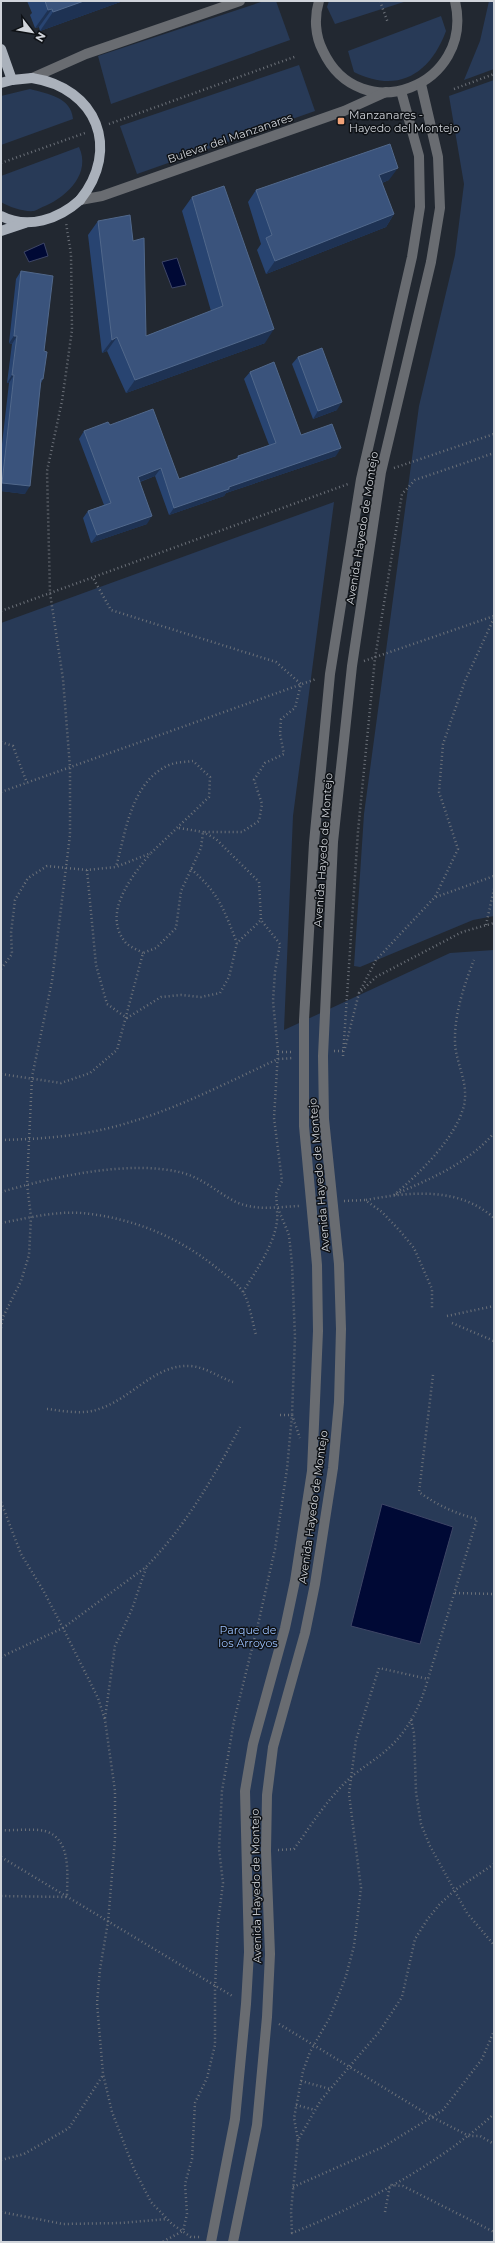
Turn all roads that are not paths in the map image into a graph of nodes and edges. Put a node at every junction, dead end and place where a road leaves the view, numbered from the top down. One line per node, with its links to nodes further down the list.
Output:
1 (240, 1): 5 (street)
2 (319, 1): 10 (street)
3 (455, 1): 8 (street)
4 (1, 49): 6 (main road)
5 (32, 78): 6 (main road); 11 (main road, bridge)
6 (12, 80): 7 (main road)
7 (1, 84)
8 (421, 84): 9 (street); 16 (street, Avenida Hayedo de Montejo)
9 (401, 91): 10 (street); 15 (street)
10 (386, 92): 11 (street, Bulevar del Manzanares)
11 (80, 200): 13 (main road)
12 (1, 216): 13 (main road)
13 (27, 222): 14 (main road)
14 (1, 231)
15 (371, 438): 16 (street); 17 (street)
16 (388, 442): 18 (street, Avenida Hayedo de Montejo)
17 (212, 2240)
18 (234, 2242)

